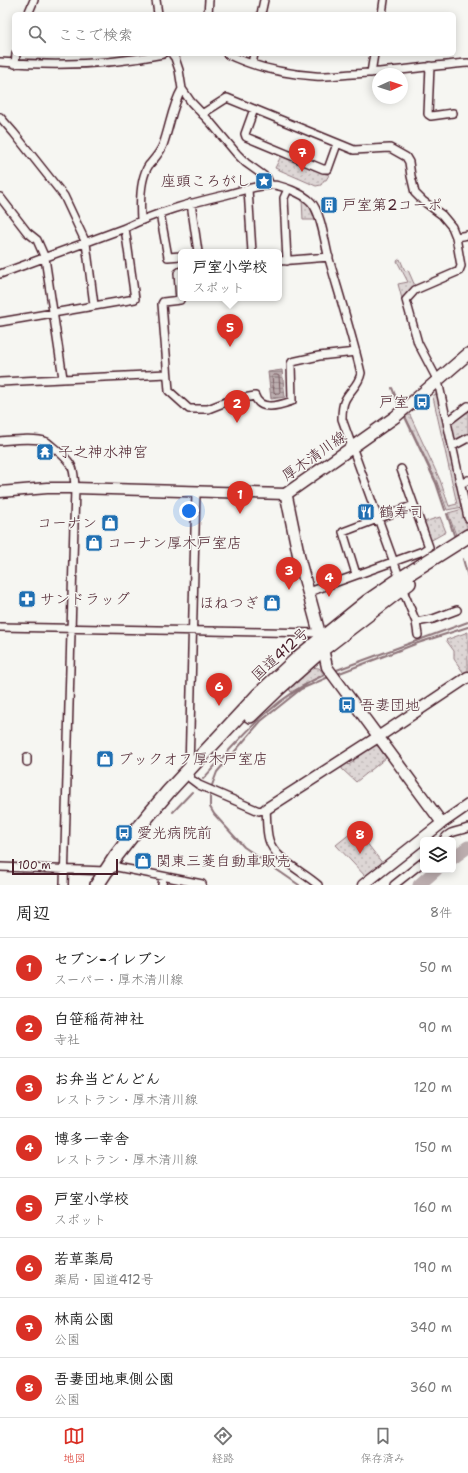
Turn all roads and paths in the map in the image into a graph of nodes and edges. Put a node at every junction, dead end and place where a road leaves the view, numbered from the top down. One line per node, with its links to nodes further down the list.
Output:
1 (34, 0): 6 (street)
2 (156, 0): 7 (street)
3 (209, 0): 8 (street)
4 (264, 0): 9 (street)
5 (384, 0): 10 (street)
6 (29, 12)
7 (158, 12)
8 (208, 12)
9 (261, 12)
10 (382, 12)
11 (16, 56): 19 (street)
12 (150, 56): 19 (street)
13 (174, 56): 23 (street)
14 (232, 56): 20 (street)
15 (254, 56): 20 (street)
16 (374, 56): 22 (street)
17 (0, 62): 19 (street)
18 (468, 63): 21 (street)
19 (15, 64)
20 (252, 64): 22 (street)
21 (430, 66): 22 (street); 25 (street)
22 (371, 73)
23 (182, 89): 26 (street); 35 (street)
24 (254, 109): 26 (street); 28 (street); 28 (street)
25 (453, 113)
26 (202, 114): 29 (street)
27 (0, 117): 39 (street)
28 (337, 144): 38 (street)
29 (270, 185): 30 (street); 31 (street)
30 (248, 189): 33 (street); 41 (street)
31 (288, 189): 43 (street); 45 (street)
32 (0, 197): 44 (street)
33 (191, 203): 34 (street); 40 (street)
34 (160, 213): 35 (street); 42 (street)
35 (141, 220): 36 (street)
36 (125, 228): 39 (street); 48 (street)
37 (468, 235): 38 (street)
38 (456, 237): 55 (street)
39 (86, 243): 44 (street); 48 (street)
40 (198, 249)
41 (252, 249)
42 (178, 256)
43 (329, 257): 45 (street); 51 (street)
44 (45, 258): 46 (street); 49 (street)
45 (283, 261)
46 (0, 274)
47 (178, 300): 53 (street)
48 (94, 305): 49 (street)
49 (54, 313): 50 (street); 54 (street)
50 (0, 322)
51 (356, 352): 53 (street); 62 (street)
52 (468, 354): 55 (main road)
53 (167, 374): 54 (street)
54 (63, 378): 56 (street)
55 (438, 381): 58 (street); 62 (main road, 厚木清川線)
56 (0, 382)
57 (468, 406): 58 (street)
58 (447, 422): 61 (street)
59 (468, 438): 61 (street)
60 (0, 441): 66 (street)
61 (453, 446): 65 (street)
62 (352, 448): 69 (main road, 厚木清川線); 71 (street)
63 (401, 469): 70 (street)
64 (468, 480): 65 (street)
65 (461, 484): 72 (street)
66 (75, 488): 67 (street); 68 (street); 82 (street)
67 (196, 491): 69 (street); 83 (street)
68 (0, 492)
69 (286, 494): 78 (main road, 厚木清川線)
70 (414, 505): 71 (street); 75 (street)
71 (378, 518): 75 (street); 76 (street)
72 (468, 518)
73 (468, 536): 77 (highway, 国道412号)
74 (468, 545): 77 (highway, 国道412号)
75 (393, 561): 76 (street); 77 (street)
76 (356, 574): 78 (street)
77 (401, 583): 80 (street); 85 (highway, 国道412号)
78 (308, 592): 85 (main road, 厚木清川線)
79 (457, 610): 80 (street)
80 (416, 622): 84 (street)
81 (0, 627): 82 (street)
82 (70, 628): 83 (street); 97 (street)
83 (193, 631): 85 (street); 88 (street)
84 (418, 635)
85 (321, 640): 87 (street); 88 (highway, 国道412号)
86 (468, 677): 87 (street)
87 (378, 737): 90 (street); 91 (street)
88 (190, 774): 90 (street); 98 (highway, 国道412号)
89 (468, 805): 91 (street)
90 (266, 809): 105 (street)
91 (442, 823): 93 (street); 106 (street)
92 (468, 828): 93 (street)
93 (449, 834): 94 (street)
94 (446, 837)
95 (420, 864): 107 (street)
96 (0, 868): 97 (street)
97 (64, 869): 98 (street); 101 (street)
98 (111, 869): 99 (street); 102 (highway, 国道412号); 103 (highway, 国道412号)
99 (163, 877): 100 (street); 104 (street)
100 (202, 884)
101 (64, 885)
102 (97, 885)
103 (105, 885)
104 (162, 885)
105 (318, 885)
106 (363, 885)
107 (394, 885)

